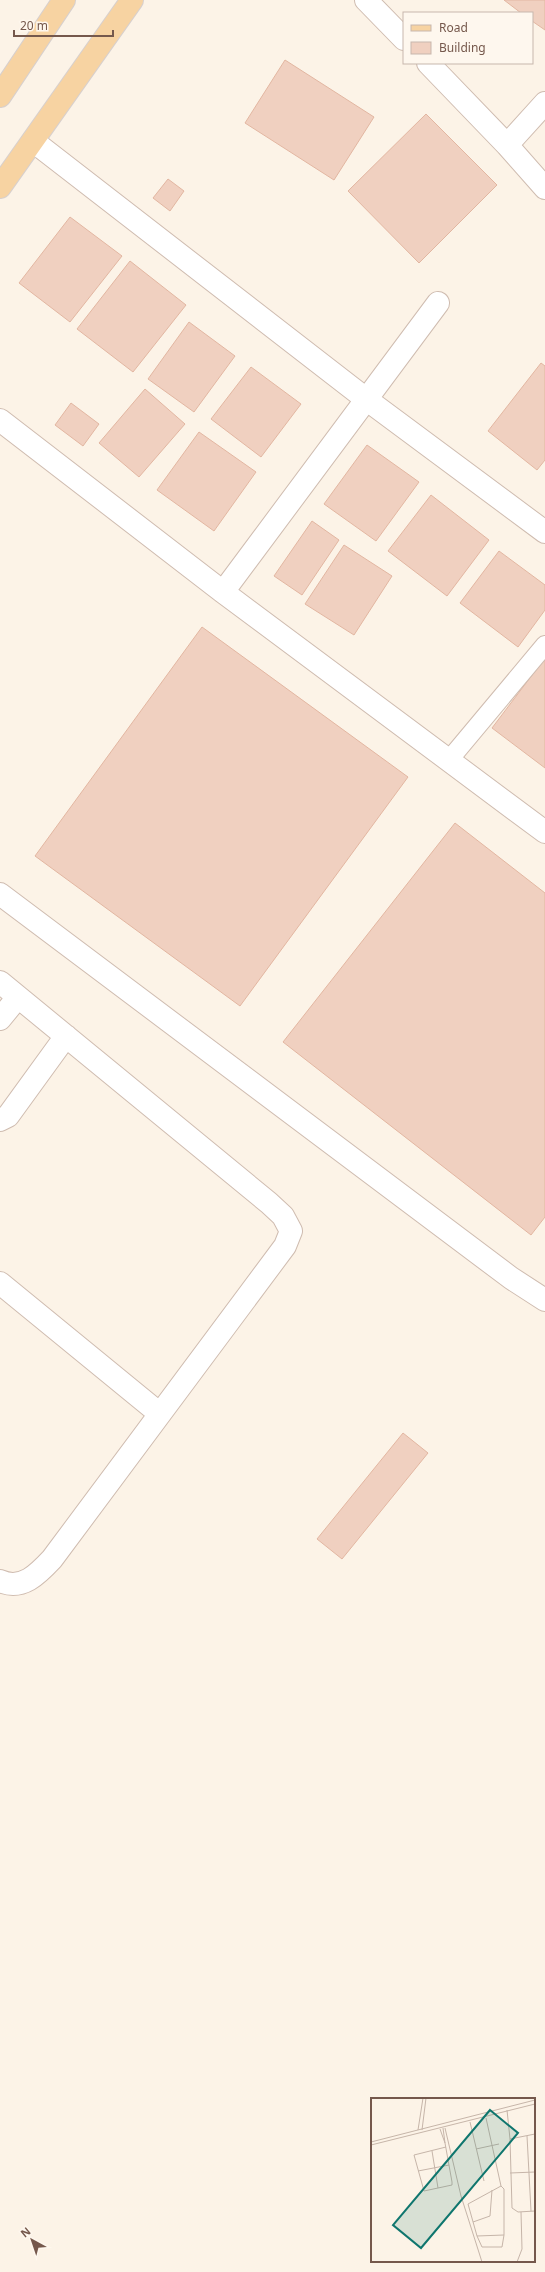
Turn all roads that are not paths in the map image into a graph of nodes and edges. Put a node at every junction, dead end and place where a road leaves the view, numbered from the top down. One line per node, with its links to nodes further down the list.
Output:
1 (64, 0): 6 (main road)
2 (132, 0): 8 (main road)
3 (366, 0): 4 (street)
4 (403, 38)
5 (429, 64): 9 (street)
6 (0, 96)
7 (545, 103): 9 (street)
8 (33, 141): 10 (main road); 13 (street)
9 (507, 145): 11 (street)
10 (0, 187)
11 (545, 188)
12 (438, 303): 13 (street)
13 (366, 399): 15 (street); 16 (street)
14 (0, 420): 16 (street)
15 (545, 532)
16 (222, 592): 18 (street)
17 (545, 645): 18 (lane)
18 (449, 760): 19 (street)
19 (545, 832)
20 (0, 894): 27 (street)
21 (0, 982): 22 (street)
22 (18, 997): 23 (street); 24 (street)
23 (0, 1020)
24 (66, 1036): 25 (street); 28 (street)
25 (0, 1120)
26 (0, 1283): 28 (street)
27 (545, 1300)
28 (160, 1414): 29 (street)
29 (0, 1581)

